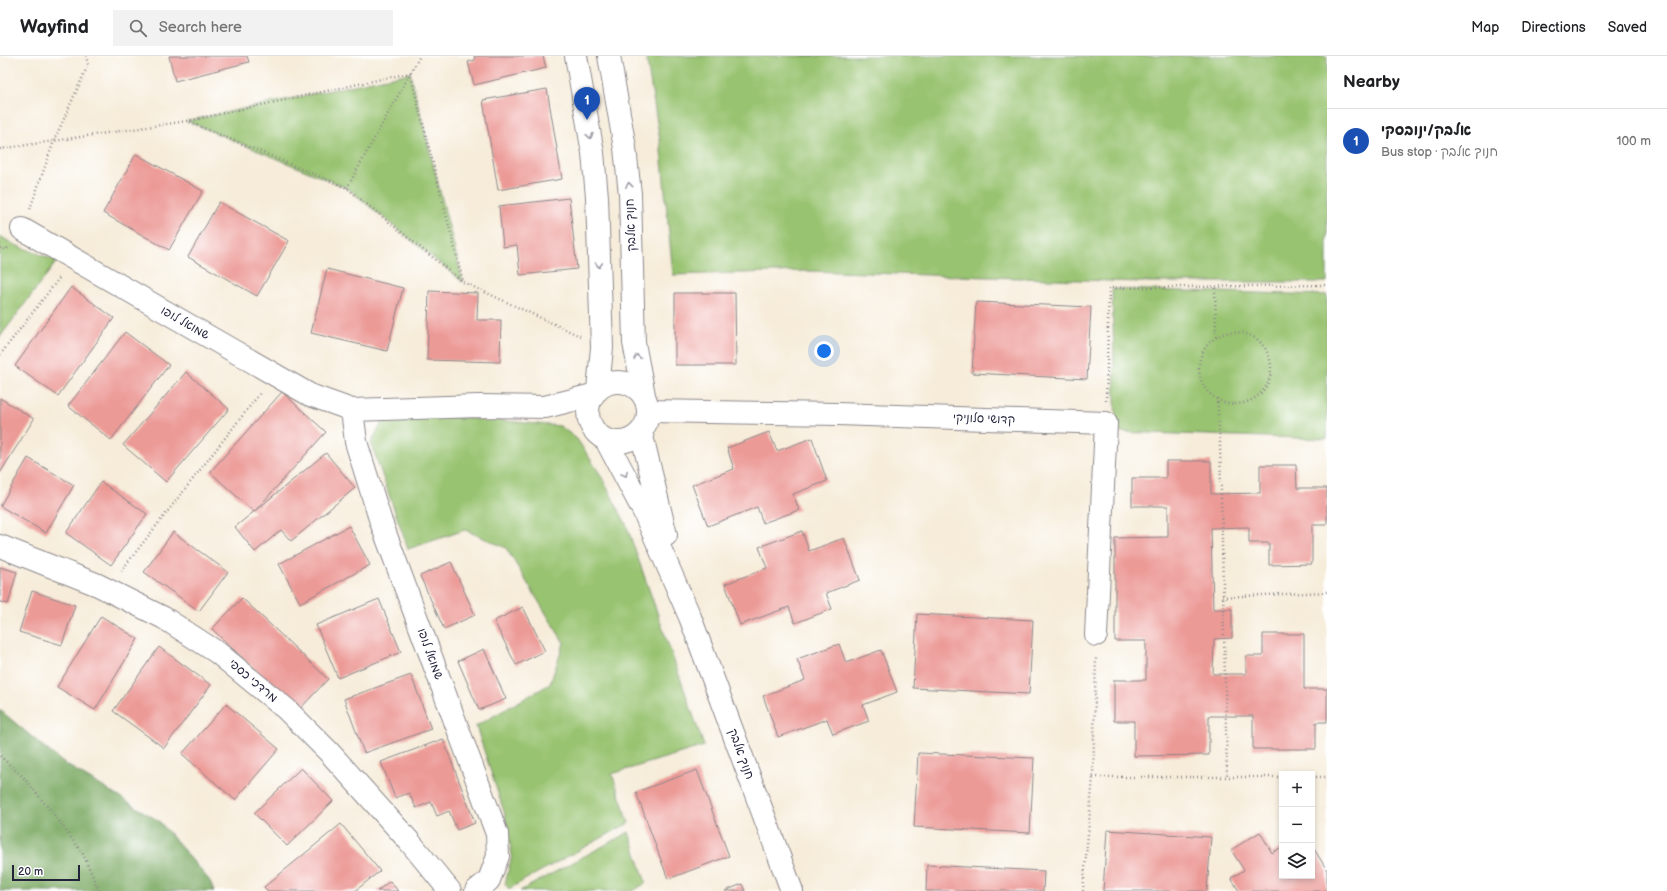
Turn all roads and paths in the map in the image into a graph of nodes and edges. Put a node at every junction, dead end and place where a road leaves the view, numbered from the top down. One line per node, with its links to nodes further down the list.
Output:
1 (86, 56): 7 (path)
2 (420, 56): 5 (path)
3 (576, 56): 16 (street, one-way to 16)
4 (609, 56): 21 (street, חנוך אלבק, one-way to 4)
5 (410, 73): 6 (path); 9 (path); 11 (path)
6 (187, 122): 7 (path); 9 (path)
7 (54, 141): 8 (path); 10 (path)
8 (0, 149)
9 (347, 188): 11 (path)
10 (22, 229): 18 (street, שמואל לופו)
11 (463, 282): 16 (path)
12 (1327, 285): 13 (path)
13 (1215, 287): 15 (path); 25 (path)
14 (44, 297): 17 (path)
15 (1216, 337): 20 (path); 20 (path)
16 (602, 346): 19 (street)
17 (0, 355)
18 (275, 375): 23 (street, שמואל לופו); 29 (path)
19 (596, 392): 21 (street); 22 (street, שמואל לופו); 24 (street)
20 (1217, 398): 31 (path)
21 (646, 403): 25 (street, קדושי סלוניקי); 26 (street)
22 (545, 407): 23 (street, שמואל לופו); 24 (street, שמואל לופו)
23 (352, 410): 42 (street, שמואל לופו)
24 (590, 422): 27 (street)
25 (1106, 423): 33 (street)
26 (641, 432): 27 (street); 32 (street, חנוך אלבק)
27 (606, 440): 32 (street, חנוך אלבק, one-way to 32)
28 (0, 546): 29 (street, מרדכי כספי)
29 (107, 589): 41 (street, מרדכי כספי)
30 (1327, 592): 31 (path)
31 (1222, 597): 36 (path)
32 (690, 617): 43 (street, חנוך אלבק)
33 (1096, 636): 35 (path)
34 (0, 756): 40 (path)
35 (1093, 777): 36 (path); 44 (path)
36 (1227, 777): 37 (path)
37 (1279, 777)
38 (1315, 777): 39 (path)
39 (1327, 777)
40 (98, 891)
41 (450, 891)
42 (476, 891)
43 (792, 891)
44 (1084, 891)

